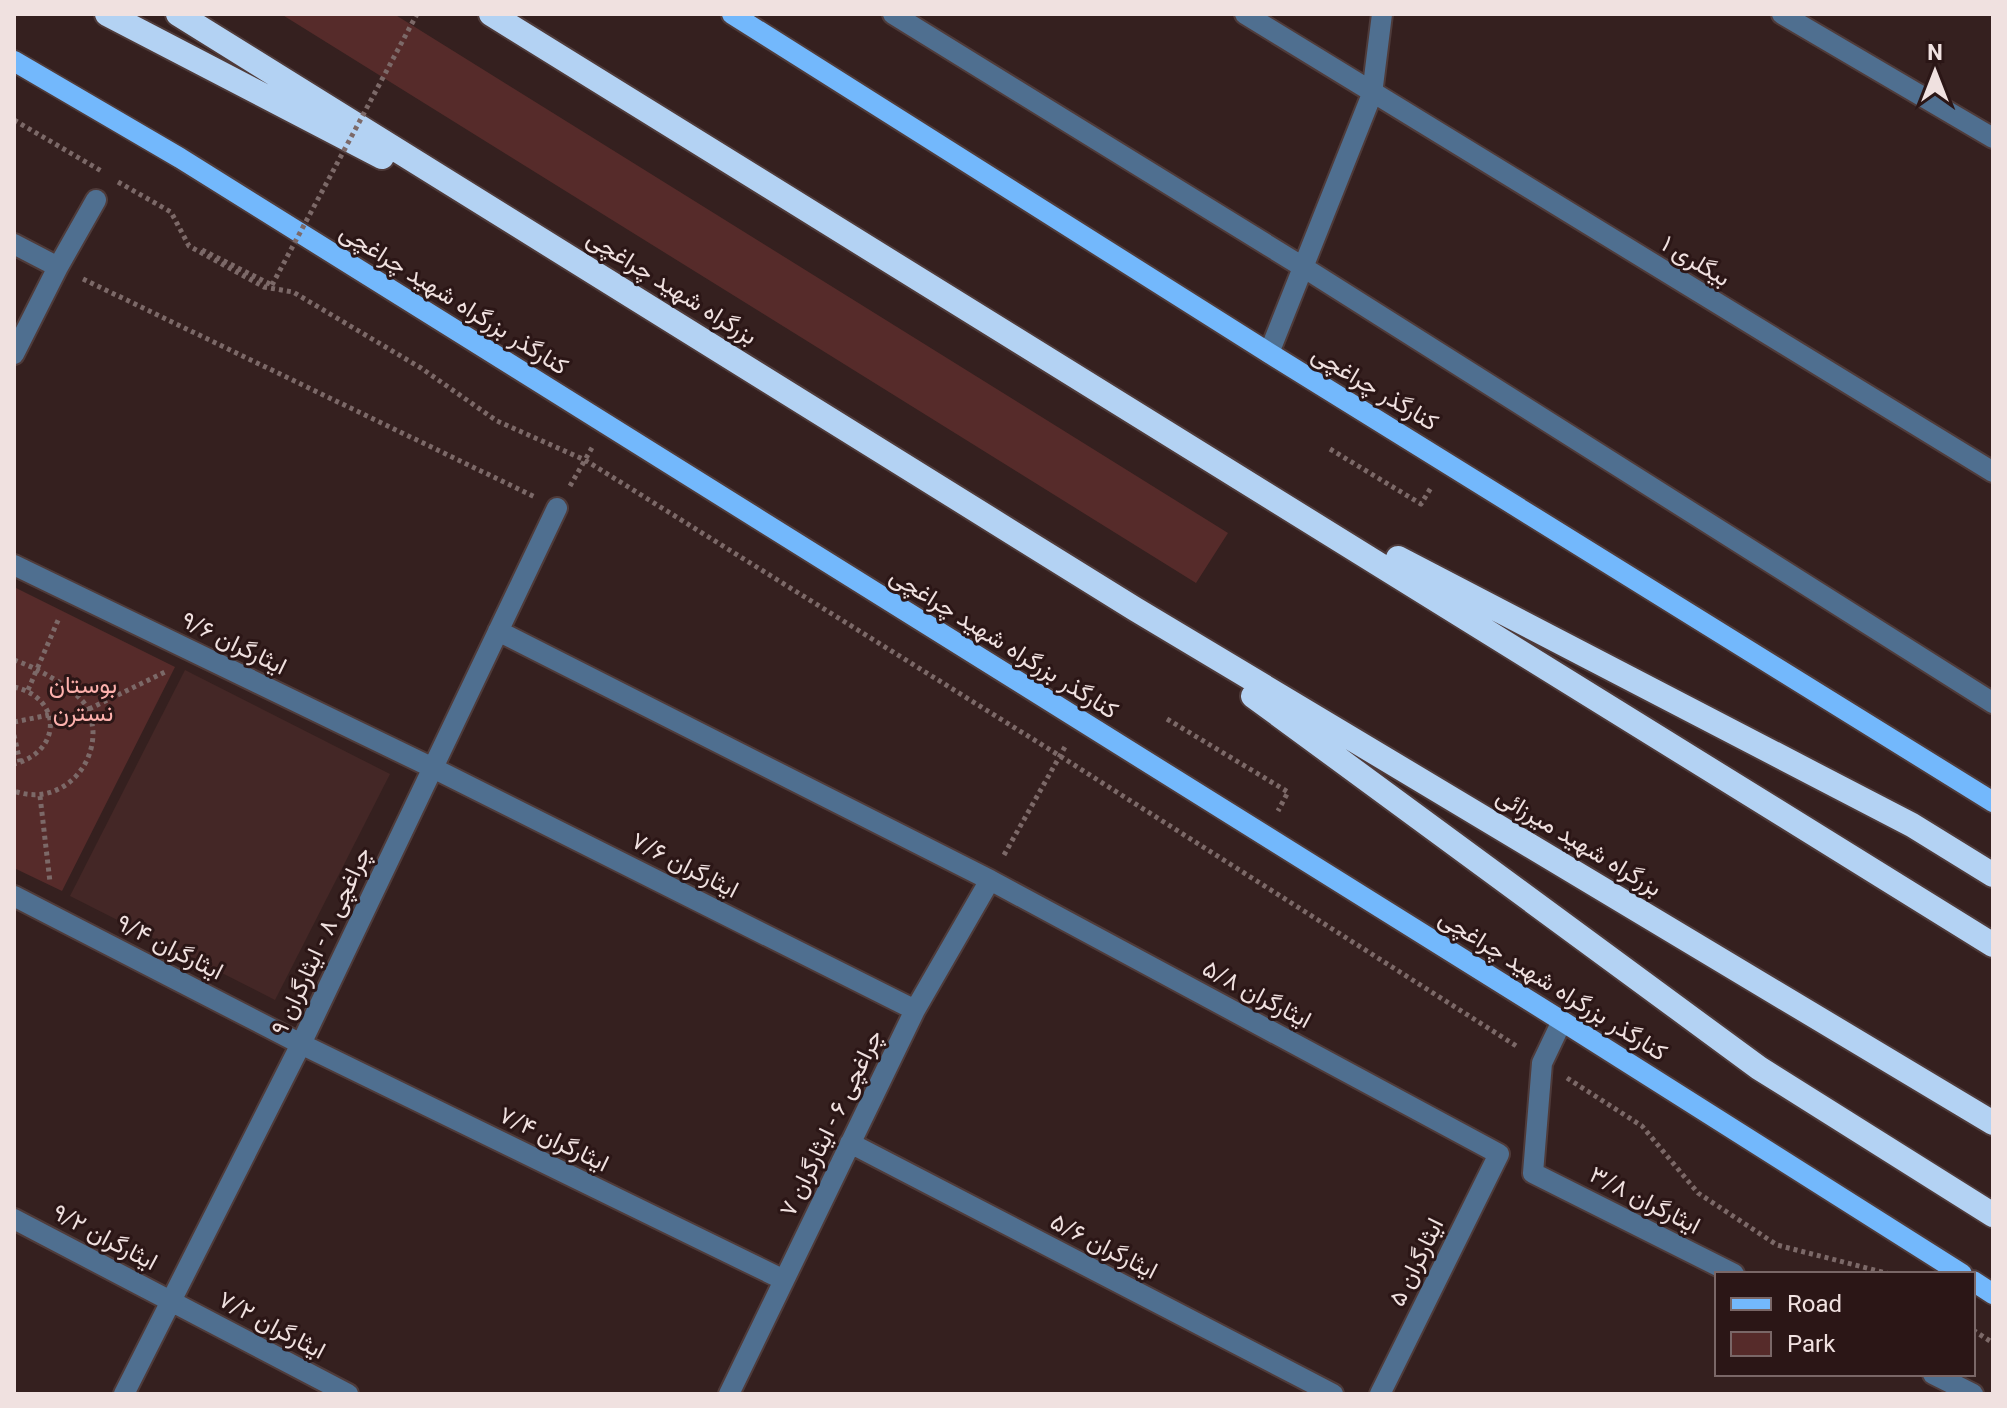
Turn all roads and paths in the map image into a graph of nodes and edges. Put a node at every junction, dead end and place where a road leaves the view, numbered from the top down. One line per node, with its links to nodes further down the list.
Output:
1 (107, 14): 19 (highway)
2 (178, 14): 19 (highway, بزرگراه شهید چراغچی)
3 (417, 14): 18 (path, bridge)
4 (491, 14): 12 (highway)
5 (511, 14): 12 (highway)
6 (732, 14): 22 (main road, کنارگذر چراغچی)
7 (893, 14): 21 (street)
8 (1245, 14): 13 (street, بیگلری ۱)
9 (1382, 14): 13 (street)
10 (1782, 14): 15 (street)
11 (14, 61): 24 (main road, کنارگذر بزرگراه شهید چراغچی)
12 (607, 86): 28 (highway)
13 (1372, 94): 21 (street); 29 (street, بیگلری ۱)
14 (14, 120): 18 (path)
15 (1993, 138)
16 (96, 200): 20 (street)
17 (14, 244): 20 (street)
18 (189, 246): 26 (path)
19 (552, 246): 33 (highway, بزرگراه شهید چراغچی)
20 (58, 267): 23 (street); 30 (path)
21 (1303, 267): 22 (street); 40 (street)
22 (1269, 353): 27 (main road, کنارگذر چراغچی)
23 (14, 354)
24 (605, 425): 26 (path); 45 (main road, کنارگذر بزرگراه شهید چراغچی)
25 (1330, 449): 27 (path)
26 (585, 460): 30 (path); 47 (path)
27 (1446, 462): 52 (main road, کنارگذر چراغچی)
28 (1229, 470): 54 (highway); 58 (highway)
29 (1993, 472)
30 (557, 508): 34 (street, چراغچی ۸ - ایثارگران ۹)
31 (14, 565): 32 (street, ایثارگران ۹/۶)
32 (71, 592): 35 (street, ایثارگران ۹/۶); 37 (path)
33 (1135, 609): 63 (highway, بزرگراه شهید میرزائی); 66 (highway)
34 (498, 631): 49 (street, چراغچی ۸ - ایثارگران ۹); 55 (street, ایثارگران ۵/۸)
35 (198, 654): 41 (path); 49 (street, ایثارگران ۹/۶)
36 (14, 660): 37 (path)
37 (37, 671): 39 (path); 41 (path)
38 (14, 687): 39 (path)
39 (28, 690): 42 (path)
40 (1993, 703)
41 (89, 709): 51 (path)
42 (49, 715): 44 (path); 48 (path)
43 (1167, 719): 53 (path)
44 (14, 722)
45 (1081, 722): 47 (path); 53 (main road, کنارگذر بزرگراه شهید چراغچی)
46 (14, 735): 48 (path)
47 (1060, 756): 55 (path); 62 (path)
48 (17, 763)
49 (431, 767): 59 (street, ایثارگران ۷/۶); 61 (street, چراغچی ۸ - ایثارگران ۹)
50 (14, 791): 51 (path)
51 (40, 796): 57 (path)
52 (1993, 802)
53 (1264, 836): 60 (main road, کنارگذر بزرگراه شهید چراغچی)
54 (1993, 875)
55 (990, 880): 59 (street, چراغچی ۶ - ایثارگران ۷); 65 (street, ایثارگران ۵/۸)
56 (14, 896): 57 (street, ایثارگران ۹/۴)
57 (54, 916): 61 (street, ایثارگران ۹/۴)
58 (1993, 945)
59 (915, 1010): 64 (street, چراغچی ۶ - ایثارگران ۷)
60 (1562, 1021): 62 (street); 70 (main road, کنارگذر بزرگراه شهید چراغچی)
61 (301, 1044): 71 (street, ایثارگران ۷/۴); 74 (street, چراغچی ۸ - ایثارگران ۹)
62 (1542, 1063): 68 (street, ایثارگران ۳/۸); 69 (path)
63 (1993, 1123)
64 (850, 1143): 71 (street, چراغچی ۶ - ایثارگران ۷); 81 (street, ایثارگران ۵/۶)
65 (1499, 1154): 82 (street, ایثارگران ۵)
66 (1993, 1215)
67 (14, 1219): 74 (street, ایثارگران ۹/۲)
68 (1730, 1272)
69 (1882, 1272)
70 (1959, 1272)
71 (784, 1280): 80 (street, چراغچی ۶ - ایثارگران ۷)
72 (1975, 1282): 73 (main road)
73 (1993, 1294)
74 (171, 1302): 78 (street, چراغچی ۸ - ایثارگران ۹); 79 (street, ایثارگران ۷/۲)
75 (1975, 1331): 76 (path)
76 (1993, 1343)
77 (1937, 1376): 83 (street)
78 (124, 1394)
79 (348, 1394)
80 (729, 1394)
81 (1333, 1394)
82 (1380, 1394)
83 (1973, 1394)

